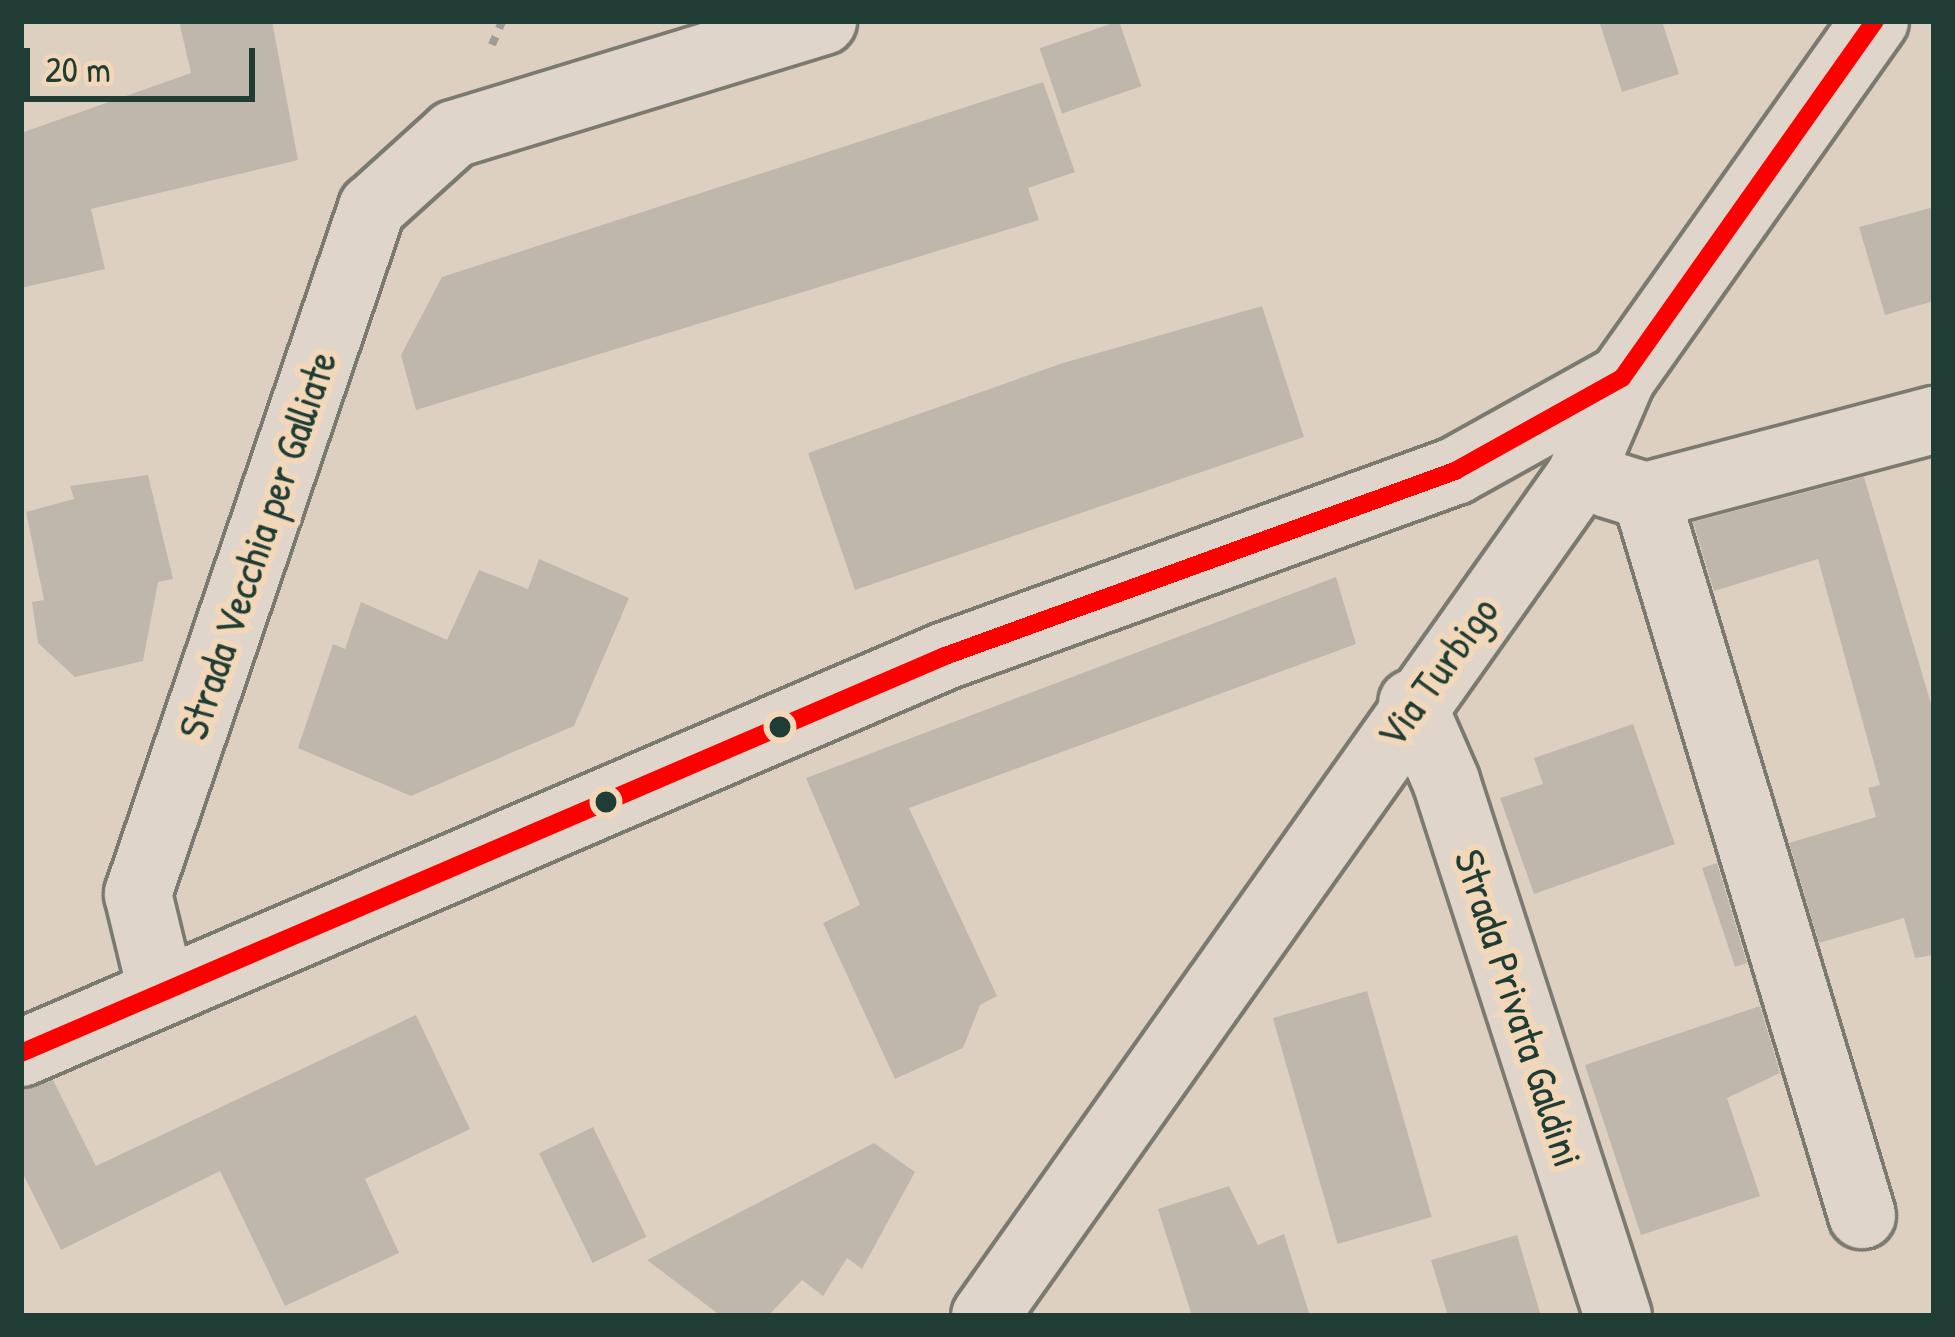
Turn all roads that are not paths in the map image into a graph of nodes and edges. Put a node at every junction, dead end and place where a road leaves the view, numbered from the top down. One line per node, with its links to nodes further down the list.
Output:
1 (823, 21): 8 (street, Strada Vecchia per Galliate)
2 (1875, 21): 3 (street, Via Turbigo)
3 (1622, 378): 5 (street, Via Turbigo); 8 (street)
4 (1931, 431): 6 (street)
5 (1580, 476): 6 (street); 7 (street, Via Turbigo)
6 (1646, 496): 10 (street)
7 (1412, 703): 11 (street, Via Turbigo); 12 (street, Strada Privata Galdini)
8 (161, 989): 9 (street)
9 (21, 1053)
10 (1862, 1215)
11 (985, 1316)
12 (1618, 1316)

